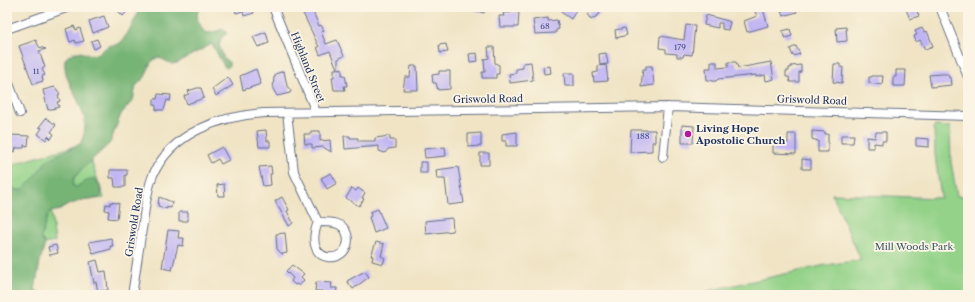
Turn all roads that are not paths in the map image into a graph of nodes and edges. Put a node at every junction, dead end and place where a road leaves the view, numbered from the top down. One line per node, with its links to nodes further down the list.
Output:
1 (69, 7): 4 (street)
2 (273, 7): 8 (street, Highland Street)
3 (940, 7): 5 (street)
4 (7, 29)
5 (968, 77)
6 (7, 78): 9 (street)
7 (668, 106): 8 (street, Griswold Road); 11 (street, Griswold Road); 12 (street)
8 (316, 112): 10 (street, Griswold Road)
9 (20, 113)
10 (287, 113): 13 (street); 14 (street, Griswold Road)
11 (968, 116)
12 (663, 157)
13 (318, 222): 13 (street)
14 (132, 295)

